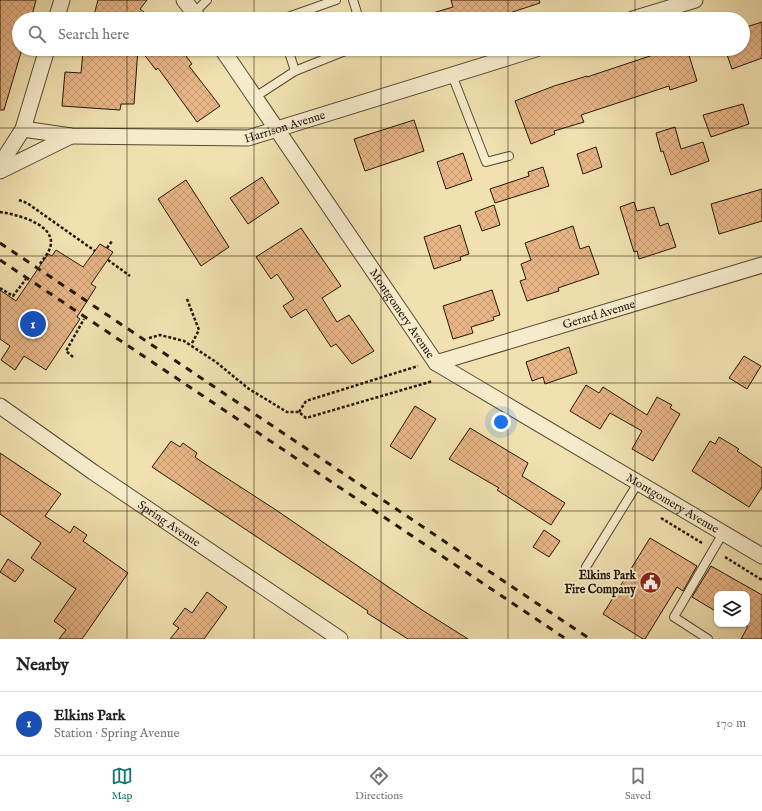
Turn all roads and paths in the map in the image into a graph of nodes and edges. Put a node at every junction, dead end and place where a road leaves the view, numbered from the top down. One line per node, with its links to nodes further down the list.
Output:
1 (62, 0): 7 (street)
2 (184, 0): 8 (street)
3 (207, 0): 9 (lane)
4 (336, 0): 10 (lane)
5 (353, 0): 11 (lane)
6 (695, 0): 12 (street)
7 (58, 12)
8 (193, 12)
9 (199, 12)
10 (302, 12)
11 (357, 12)
12 (656, 12)
13 (45, 56): 22 (street)
14 (227, 56): 20 (street, Montgomery Avenue)
15 (290, 56): 18 (lane)
16 (332, 56): 18 (lane)
17 (513, 56): 19 (street, Harrison Avenue)
18 (295, 71): 20 (lane)
19 (452, 75): 21 (street, Harrison Avenue); 24 (lane)
20 (255, 97): 21 (street, Montgomery Avenue)
21 (277, 129): 23 (street, Harrison Avenue); 43 (street, Montgomery Avenue)
22 (23, 130): 23 (street, Harrison Avenue); 25 (street)
23 (71, 136): 26 (street)
24 (508, 156)
25 (0, 166)
26 (0, 171)
27 (18, 200): 31 (path)
28 (0, 212): 33 (path)
29 (112, 240): 30 (path)
30 (107, 248)
31 (95, 251)
32 (108, 260): 35 (path)
33 (40, 265)
34 (762, 265): 43 (street, Gerard Avenue)
35 (130, 276)
36 (26, 279): 37 (path)
37 (0, 288)
38 (187, 299): 41 (path)
39 (84, 319): 42 (path)
40 (149, 338): 41 (path)
41 (191, 345): 45 (path)
42 (73, 357)
43 (429, 368): 45 (path); 45 (path); 46 (street, Montgomery Avenue)
44 (0, 406): 50 (street, Spring Avenue)
45 (299, 412)
46 (638, 483): 47 (street, Montgomery Avenue); 49 (lane)
47 (723, 533): 48 (street, Montgomery Avenue); 51 (lane)
48 (762, 556)
49 (586, 567)
50 (340, 639)
51 (708, 639)

